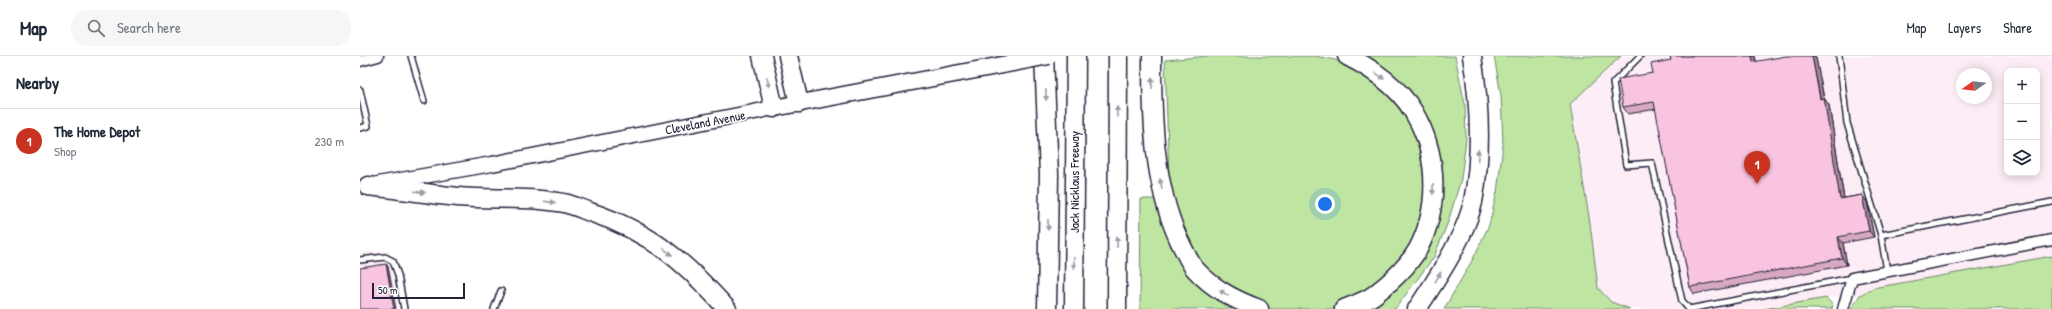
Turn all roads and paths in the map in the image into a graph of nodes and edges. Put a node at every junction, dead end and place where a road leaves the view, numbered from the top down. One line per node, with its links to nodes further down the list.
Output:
1 (378, 56): 14 (street)
2 (411, 56): 16 (lane)
3 (762, 56): 18 (highway, one-way to 18)
4 (788, 56): 17 (highway)
5 (1044, 56): 31 (highway, one-way to 31)
6 (1049, 56): 17 (main road, Cleveland Avenue, bridge)
7 (1076, 56): 32 (highway, Jack Nicklaus Freeway, one-way to 32)
8 (1118, 56): 33 (highway, one-way to 8)
9 (1152, 56): 34 (highway, one-way to 9)
10 (1347, 56): 35 (highway, one-way to 35)
11 (1472, 56): 36 (highway, one-way to 11)
12 (1640, 56): 26 (lane)
13 (1839, 56): 22 (lane)
14 (360, 61)
15 (360, 90): 19 (lane)
16 (424, 101)
17 (799, 103): 18 (main road, Cleveland Avenue)
18 (774, 108): 20 (main road, Cleveland Avenue)
19 (360, 128)
20 (364, 186): 30 (highway, one-way to 30)
21 (2052, 202): 22 (lane)
22 (1881, 235): 25 (lane)
23 (2052, 240): 25 (street)
24 (360, 260): 28 (lane)
25 (1887, 271): 26 (street)
26 (1852, 278): 37 (street)
27 (501, 291): 29 (lane)
28 (404, 309)
29 (494, 309)
30 (727, 309)
31 (1047, 309)
32 (1074, 309)
33 (1117, 309)
34 (1259, 309)
35 (1344, 309)
36 (1417, 309)
37 (1843, 309)

